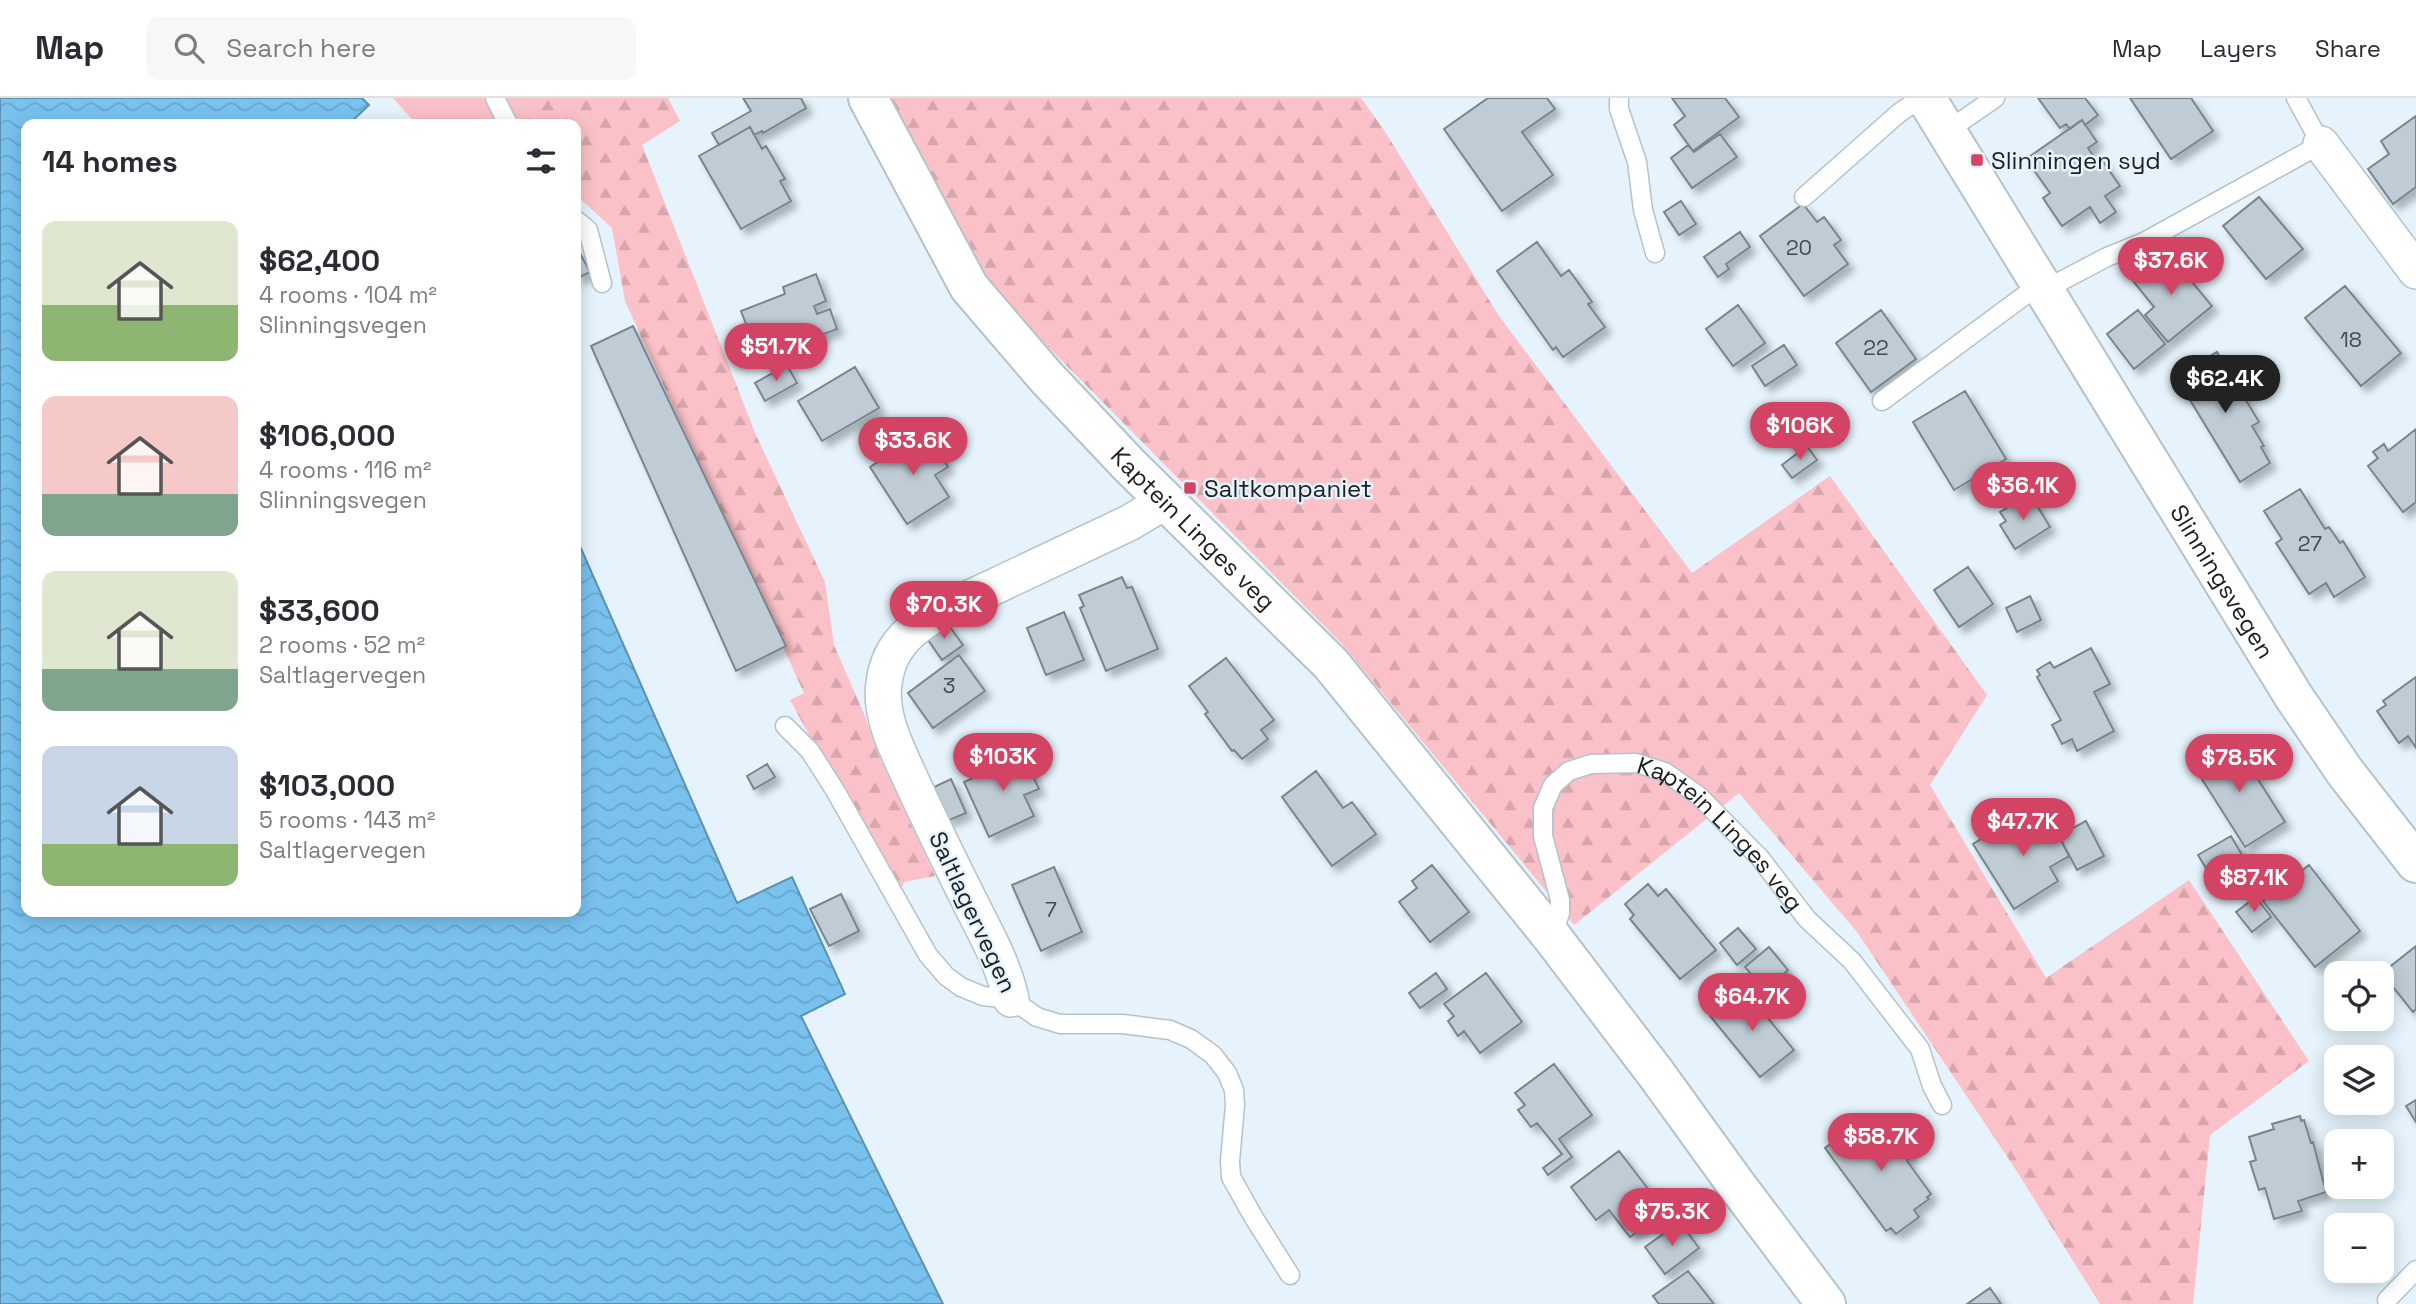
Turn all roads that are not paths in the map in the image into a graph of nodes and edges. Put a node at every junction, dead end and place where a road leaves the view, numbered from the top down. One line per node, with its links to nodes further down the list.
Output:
1 (495, 98): 7 (lane)
2 (868, 98): 17 (street, Kaptein Linges veg)
3 (1619, 98): 12 (lane)
4 (1923, 98): 8 (street, Slinningsvegen); 10 (lane, Slinningsvegen)
5 (1995, 98): 8 (lane)
6 (2296, 98): 9 (lane)
7 (506, 119)
8 (1947, 131): 15 (street, Slinningsvegen)
9 (2321, 144): 13 (street); 15 (lane)
10 (1804, 197)
11 (581, 225): 14 (lane)
12 (1655, 253)
13 (2416, 271)
14 (601, 283)
15 (2046, 289): 16 (lane); 19 (street, Slinningsvegen)
16 (1882, 401)
17 (1166, 501): 20 (street, Kaptein Linges veg); 21 (street, Saltlagervegen)
18 (785, 726): 21 (lane)
19 (2411, 848)
20 (1552, 937): 22 (lane, Kaptein Linges veg); 26 (street, Kaptein Linges veg)
21 (1011, 999): 24 (lane, Saltlagervegen)
22 (1942, 1105)
23 (2416, 1270): 25 (lane)
24 (1290, 1275)
25 (2387, 1300)
26 (1826, 1304)

